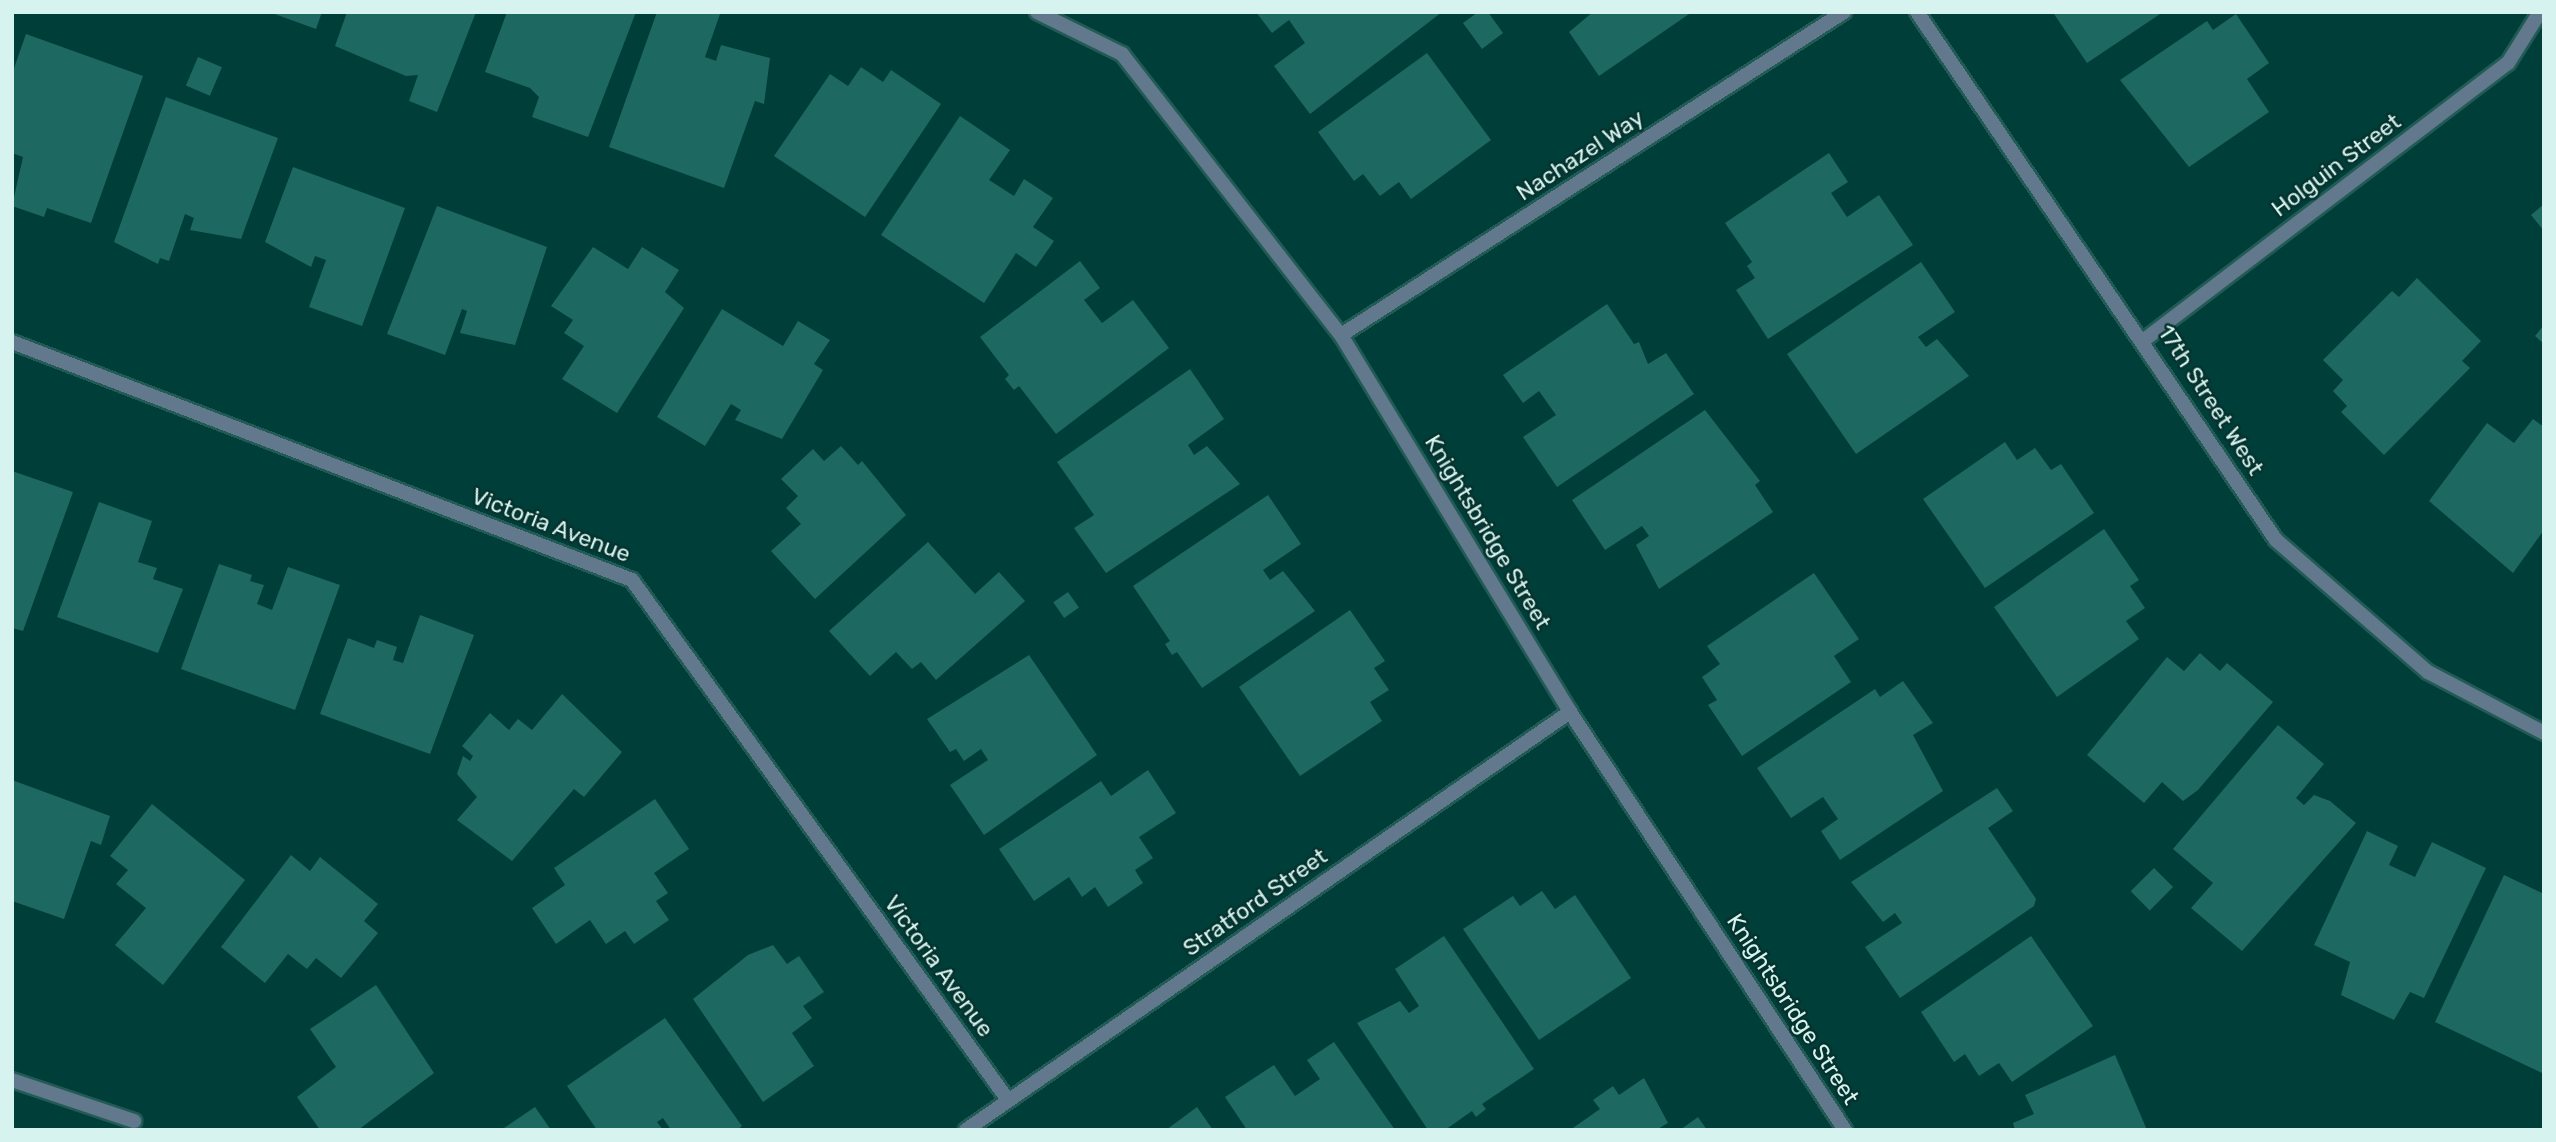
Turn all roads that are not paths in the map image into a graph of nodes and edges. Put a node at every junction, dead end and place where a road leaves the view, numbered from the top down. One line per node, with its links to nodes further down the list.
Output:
1 (1037, 12): 5 (street, Knightsbridge Street)
2 (1844, 12): 5 (street, Nachazel Way)
3 (1917, 12): 6 (street, 17th Street West)
4 (2540, 12): 6 (street, Holguin Street)
5 (1341, 335): 8 (street, Knightsbridge Street)
6 (2144, 340): 9 (street, 17th Street West)
7 (12, 342): 11 (street, Victoria Avenue)
8 (1570, 712): 11 (street, Stratford Street); 14 (street, Knightsbridge Street)
9 (2544, 733)
10 (12, 1080): 12 (street)
11 (1008, 1100): 13 (street, Stratford Street)
12 (134, 1121)
13 (966, 1130)
14 (1845, 1130)

